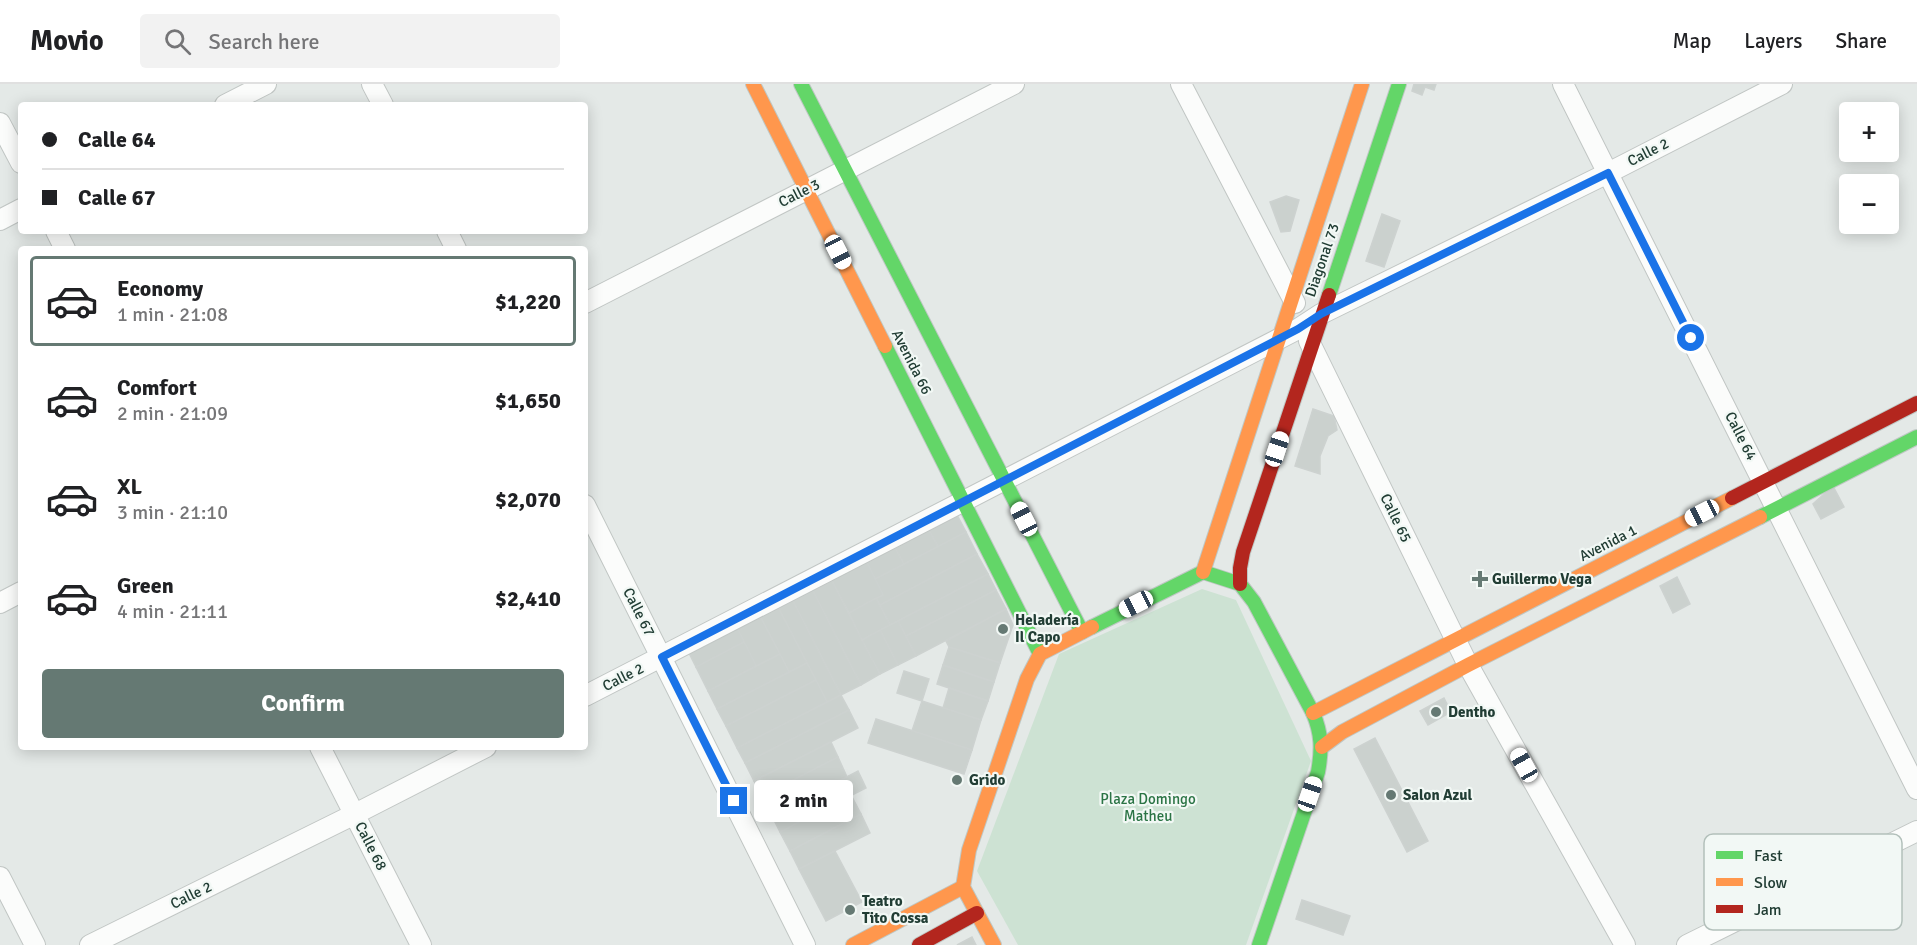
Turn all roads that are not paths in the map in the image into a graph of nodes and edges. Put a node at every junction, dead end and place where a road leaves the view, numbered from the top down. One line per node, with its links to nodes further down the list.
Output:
1 (266, 84): 11 (street)
2 (372, 84): 12 (street)
3 (753, 84): 17 (main road, Avenida 66)
4 (801, 84): 15 (main road, Avenida 66)
5 (1014, 84): 15 (street, Calle 3)
6 (1181, 84): 20 (street, Calle 65)
7 (1362, 84): 20 (main road, Diagonal 73)
8 (1398, 84): 22 (main road, Diagonal 73)
9 (1563, 84): 16 (street, Calle 64)
10 (1782, 84): 16 (street, Calle 2)
11 (231, 102)
12 (381, 102)
13 (0, 123): 14 (street)
14 (18, 157)
15 (845, 170): 17 (street, Calle 3); 28 (main road, Avenida 66)
16 (1608, 173): 22 (street, Calle 2); 29 (street, Calle 64)
17 (807, 190): 21 (street, Calle 3); 30 (main road, Avenida 66)
18 (18, 211): 19 (street)
19 (0, 220)
20 (1293, 297): 23 (street, Calle 65); 24 (main road, Diagonal 73)
21 (588, 301)
22 (1321, 314): 23 (street, Calle 2); 25 (main road, Diagonal 73)
23 (1304, 326): 24 (street, Calle 2); 25 (street, Calle 65)
24 (1279, 339): 28 (street, Calle 2); 33 (main road, Diagonal 73)
25 (1311, 346): 34 (main road, Diagonal 73); 38 (street, Calle 65)
26 (1917, 403): 29 (main road, Avenida 1)
27 (1917, 437): 31 (main road)
28 (1004, 482): 30 (street, Calle 2); 37 (main road, Avenida 66)
29 (1763, 482): 31 (street, Calle 64); 38 (main road, Avenida 1)
30 (964, 502): 39 (main road, Avenida 66); 40 (street, Calle 2)
31 (1777, 509): 41 (main road); 47 (street, Calle 64)
32 (588, 511): 40 (street, Calle 67)
33 (1203, 572): 34 (main road); 37 (main road)
34 (1239, 584): 43 (main road)
35 (18, 594): 36 (street)
36 (0, 603)
37 (1082, 632): 39 (main road)
38 (1456, 639): 41 (street, Calle 65); 43 (main road, Avenida 1)
39 (1040, 654): 52 (main road)
40 (662, 657): 42 (street, Calle 2); 58 (street, Calle 67)
41 (1468, 665): 44 (main road); 63 (street, Calle 65)
42 (588, 694)
43 (1313, 713): 44 (main road)
44 (1322, 747): 62 (main road)
45 (322, 750): 48 (street, Calle 68)
46 (480, 750): 48 (street, Calle 2)
47 (1917, 789)
48 (355, 814): 56 (street, Calle 2); 57 (street, Calle 68)
49 (1917, 831): 50 (street)
50 (1902, 838)
51 (0, 877): 55 (street)
52 (963, 887): 53 (main road); 59 (main road)
53 (977, 913): 60 (main road); 61 (main road)
54 (1717, 930): 64 (street)
55 (35, 945)
56 (90, 945)
57 (421, 945)
58 (805, 945)
59 (853, 945)
60 (919, 945)
61 (994, 945)
62 (1259, 945)
63 (1625, 945)
64 (1687, 945)

